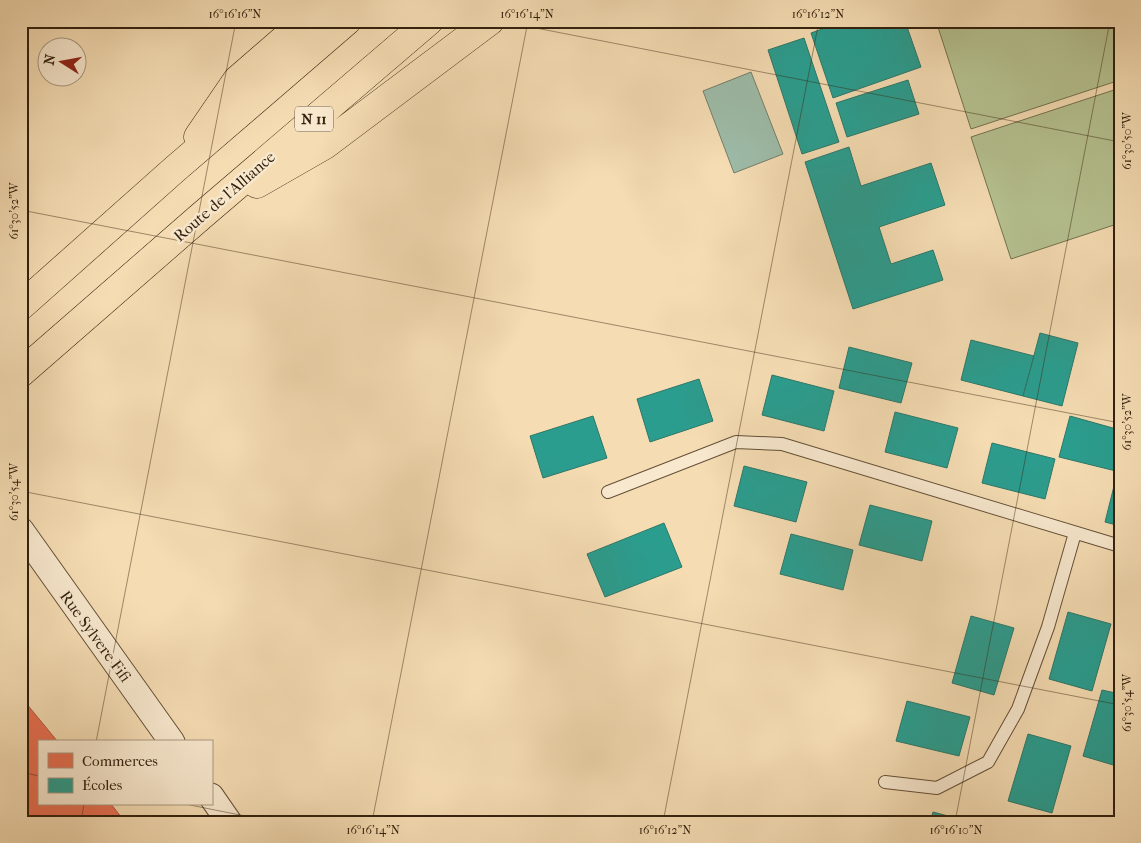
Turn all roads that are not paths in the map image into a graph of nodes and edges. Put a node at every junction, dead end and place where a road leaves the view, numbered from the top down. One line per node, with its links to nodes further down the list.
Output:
1 (305, 21): 5 (highway)
2 (347, 21): 5 (highway)
3 (429, 21): 6 (highway, Route de l'Alliance / N 11)
4 (490, 21): 6 (highway)
5 (175, 169): 7 (highway)
6 (200, 217): 8 (highway, Route de l'Alliance / N 11)
7 (21, 306)
8 (21, 373)
9 (608, 492): 11 (lane)
10 (21, 530): 13 (street, Rue Sylvere Fifi)
11 (1075, 533): 12 (lane); 14 (lane)
12 (1120, 546)
13 (171, 740)
14 (885, 782)
15 (212, 797): 16 (street)
16 (229, 822)

